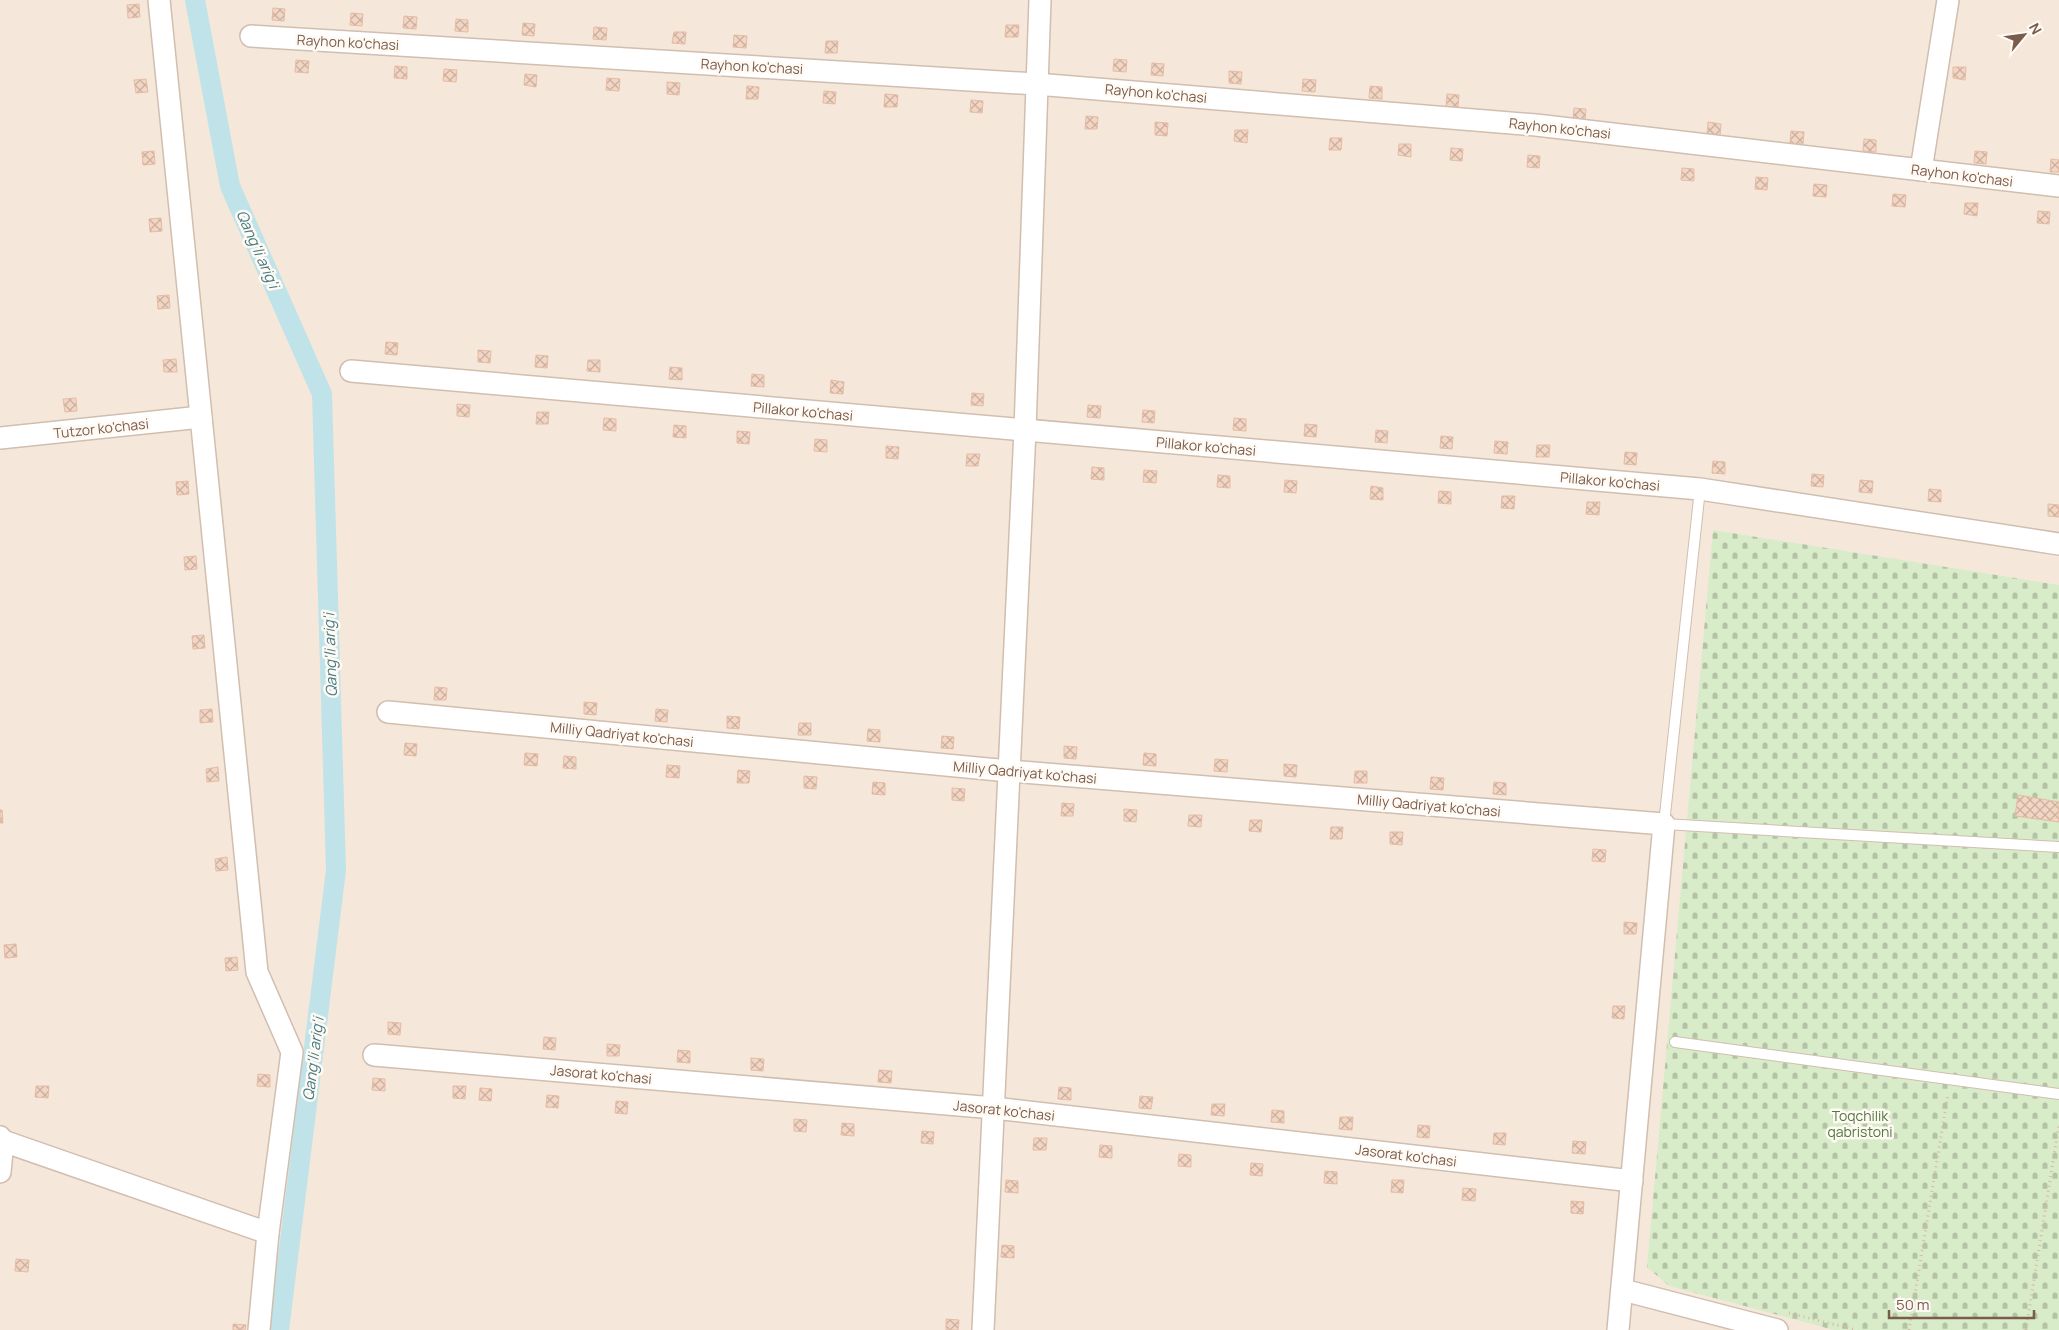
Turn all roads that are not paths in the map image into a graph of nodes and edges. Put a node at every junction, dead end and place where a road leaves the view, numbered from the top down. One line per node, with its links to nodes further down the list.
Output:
1 (159, 0): 9 (street)
2 (1040, 0): 5 (street)
3 (1948, 0): 6 (street)
4 (251, 36): 5 (street, Rayhon ko'chasi)
5 (1036, 84): 6 (street, Rayhon ko'chasi); 10 (street)
6 (1921, 170): 7 (street, Rayhon ko'chasi)
7 (2059, 186)
8 (351, 371): 10 (street, Pillakor ko'chasi)
9 (201, 417): 11 (street, Tutzor ko'chasi); 25 (street)
10 (1025, 430): 12 (street, Pillakor ko'chasi); 15 (street)
11 (0, 438)
12 (1700, 488): 13 (street, Pillakor ko'chasi); 16 (lane)
13 (2059, 544)
14 (388, 712): 15 (street, Milliy Qadriyat ko'chasi)
15 (1009, 772): 16 (street, Milliy Qadriyat ko'chasi); 21 (street)
16 (1664, 824): 17 (lane); 24 (street)
17 (2059, 848)
18 (1675, 1042): 20 (lane)
19 (374, 1055): 21 (street, Jasorat ko'chasi)
20 (2059, 1094)
21 (994, 1108): 24 (street, Jasorat ko'chasi); 28 (street)
22 (2, 1139): 23 (street); 25 (street)
23 (0, 1172)
24 (1632, 1181): 26 (street)
25 (268, 1233): 27 (street)
26 (1623, 1290): 29 (street); 30 (street)
27 (259, 1330)
28 (983, 1330)
29 (1618, 1330)
30 (1777, 1330)

